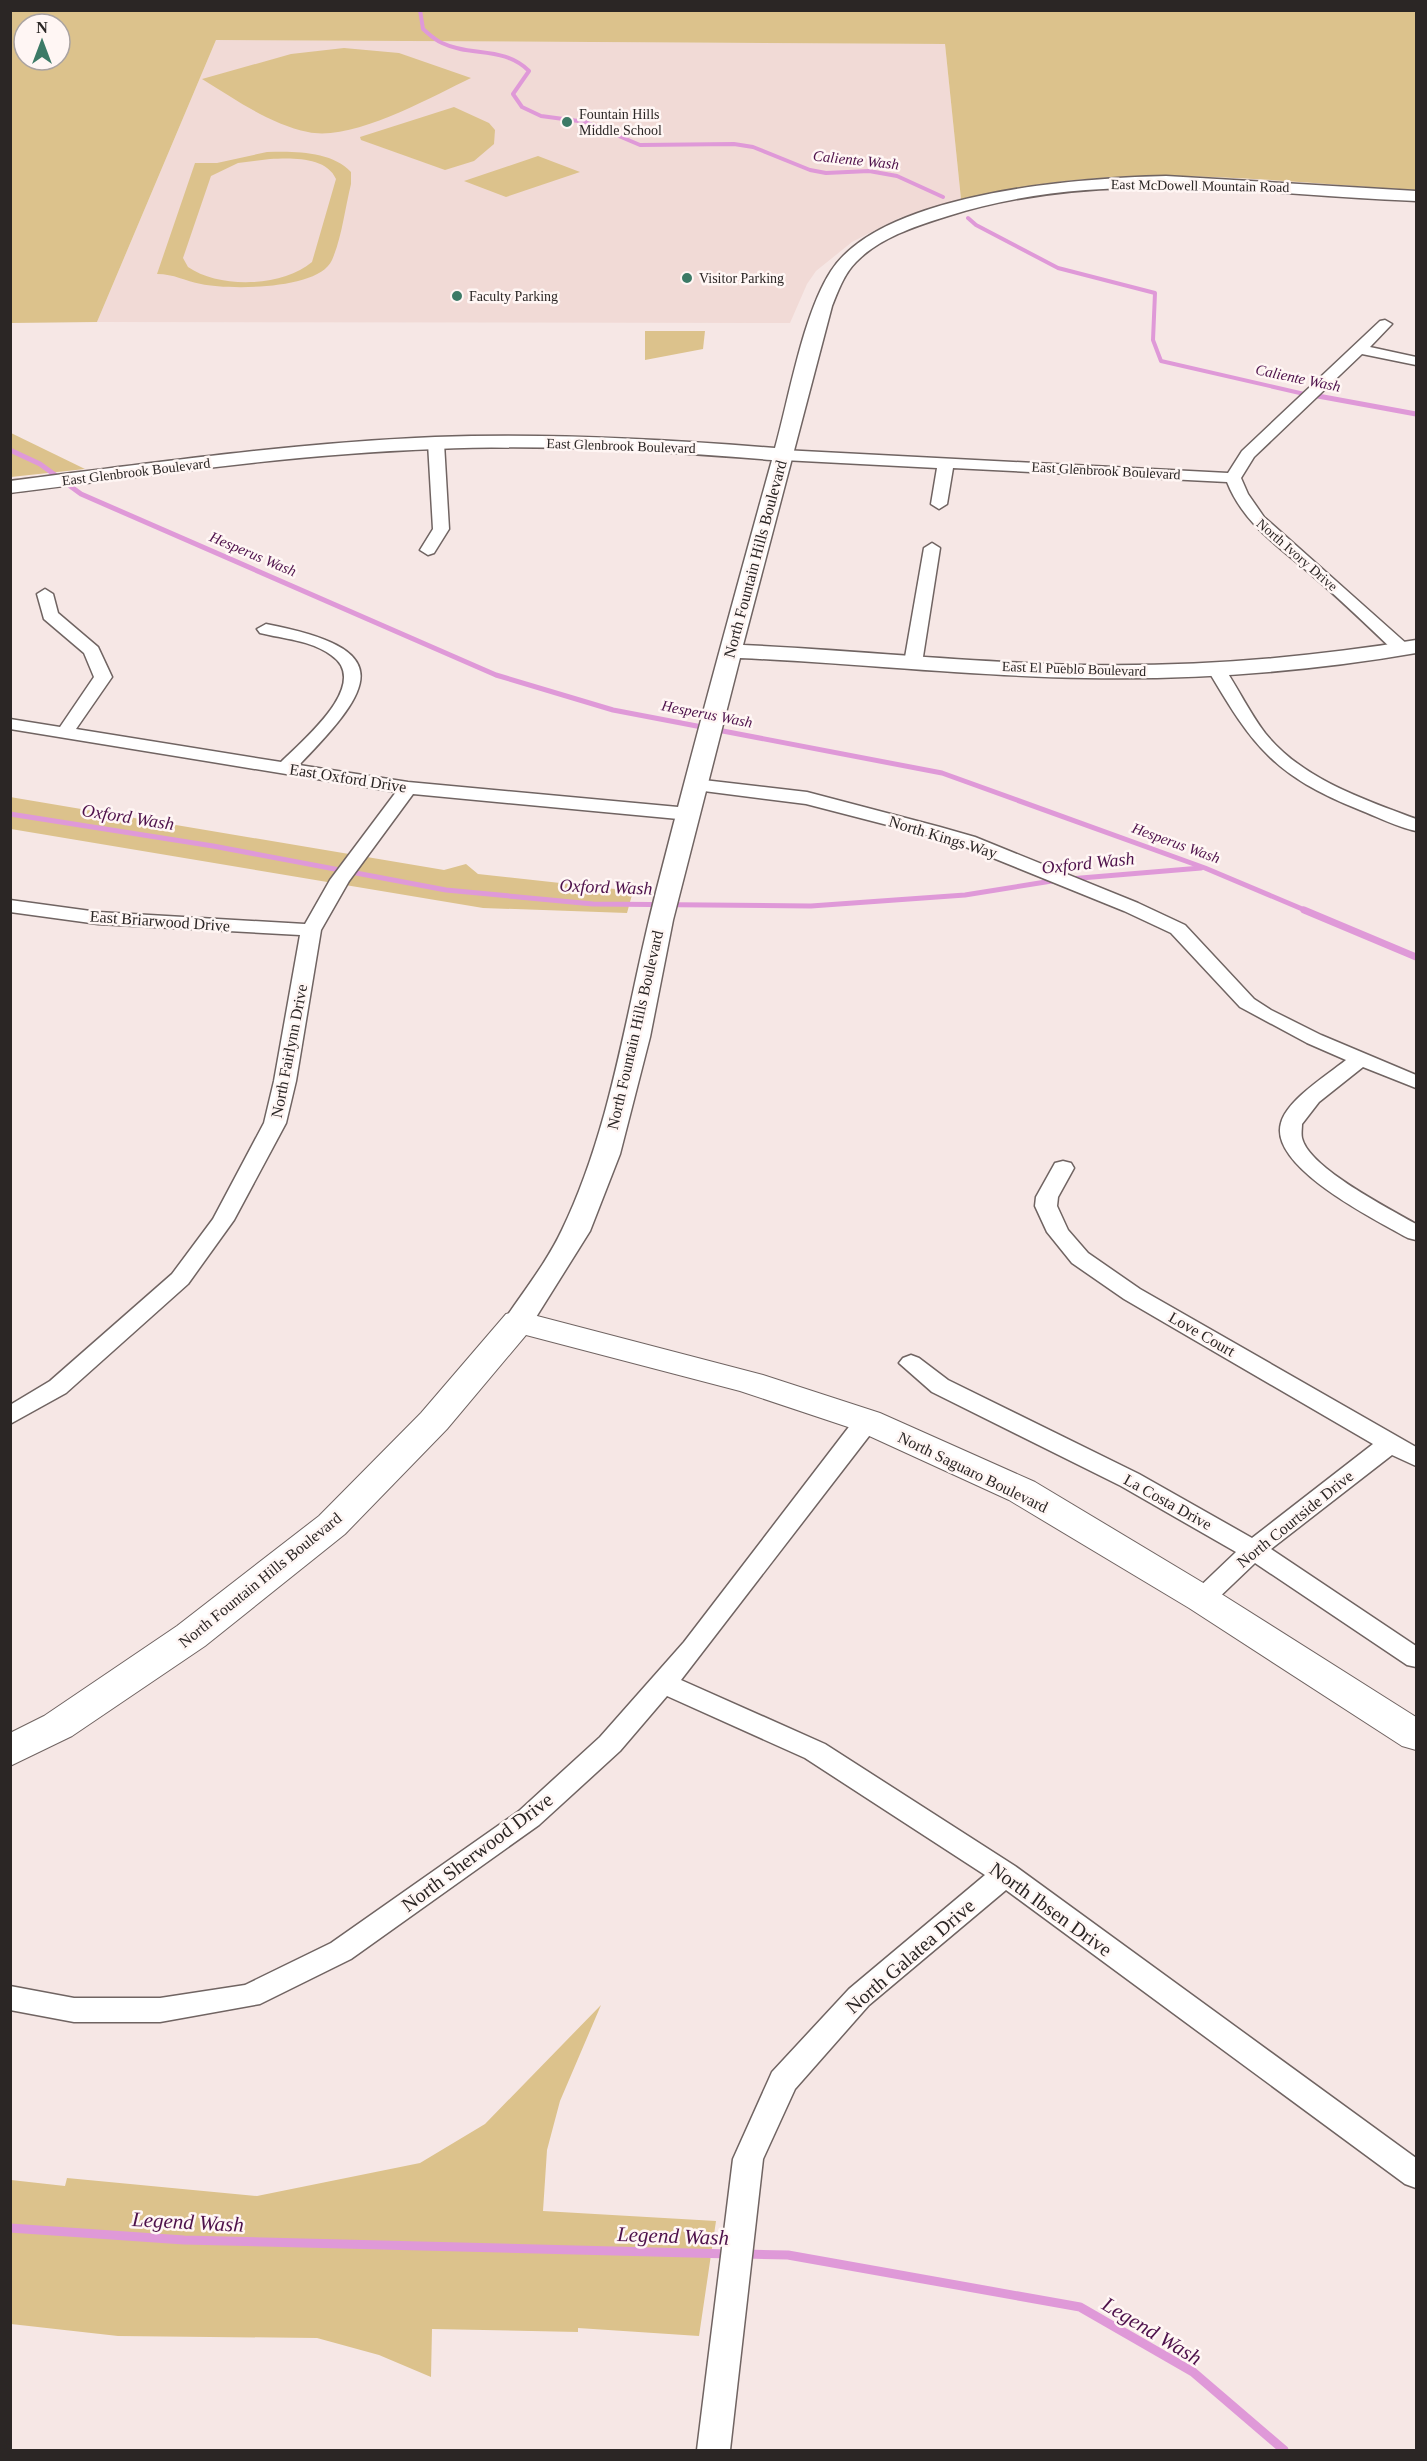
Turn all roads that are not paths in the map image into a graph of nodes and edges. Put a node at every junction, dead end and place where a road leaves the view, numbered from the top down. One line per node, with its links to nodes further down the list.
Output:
1 (1416, 196): 2 (street, East McDowell Mountain Road)
2 (819, 318): 7 (street, North Fountain Hills Boulevard)
3 (1385, 324): 4 (street)
4 (1360, 349): 5 (street); 9 (street)
5 (1416, 361)
6 (436, 443): 7 (street, East Glenbrook Boulevard); 10 (street, East Glenbrook Boulevard); 13 (street)
7 (783, 455): 8 (street, East Glenbrook Boulevard); 17 (street, North Fountain Hills Boulevard)
8 (946, 463): 9 (street, East Glenbrook Boulevard); 11 (street)
9 (1233, 478): 16 (street, North Ivory Drive)
10 (10, 487)
11 (939, 504)
12 (932, 548): 18 (street)
13 (428, 550)
14 (45, 594): 21 (street)
15 (266, 629): 22 (street)
16 (1409, 648): 19 (street, East El Pueblo Boulevard)
17 (730, 651): 18 (street, East El Pueblo Boulevard); 23 (street, North Fountain Hills Boulevard)
18 (913, 663): 19 (street, East El Pueblo Boulevard)
19 (1217, 670): 26 (street)
20 (10, 724): 21 (street, East Oxford Drive)
21 (65, 732): 22 (street, East Oxford Drive)
22 (287, 767): 24 (street, East Oxford Drive)
23 (695, 785): 25 (street, North Fountain Hills Boulevard); 29 (street, North Kings Way)
24 (408, 788): 25 (street, East Oxford Drive); 28 (street, North Fairlynn Drive)
25 (688, 814): 33 (street, North Fountain Hills Boulevard)
26 (1416, 825)
27 (10, 906): 28 (street, East Briarwood Drive)
28 (311, 930): 35 (street, North Fairlynn Drive)
29 (1361, 1059): 30 (street, North Kings Way); 32 (street)
30 (1416, 1082)
31 (1063, 1168): 37 (street, Love Court)
32 (1416, 1233)
33 (518, 1322): 36 (main road, North Saguaro Boulevard); 44 (main road, North Fountain Hills Boulevard)
34 (911, 1363): 39 (street, La Costa Drive)
35 (10, 1416)
36 (867, 1421): 40 (main road, North Saguaro Boulevard); 42 (street, North Sherwood Drive)
37 (1391, 1443): 38 (street, Love Court); 39 (street, North Courtside Drive)
38 (1416, 1458)
39 (1253, 1550): 40 (street, North Courtside Drive); 41 (street, La Costa Drive)
40 (1202, 1599): 43 (main road, North Saguaro Boulevard)
41 (1416, 1658)
42 (662, 1683): 45 (street, North Ibsen Drive); 46 (street, North Sherwood Drive)
43 (1416, 1736)
44 (10, 1751)
45 (1005, 1874): 47 (street, North Ibsen Drive); 48 (street, North Galatea Drive)
46 (10, 1998)
47 (1416, 2175)
48 (713, 2451)

